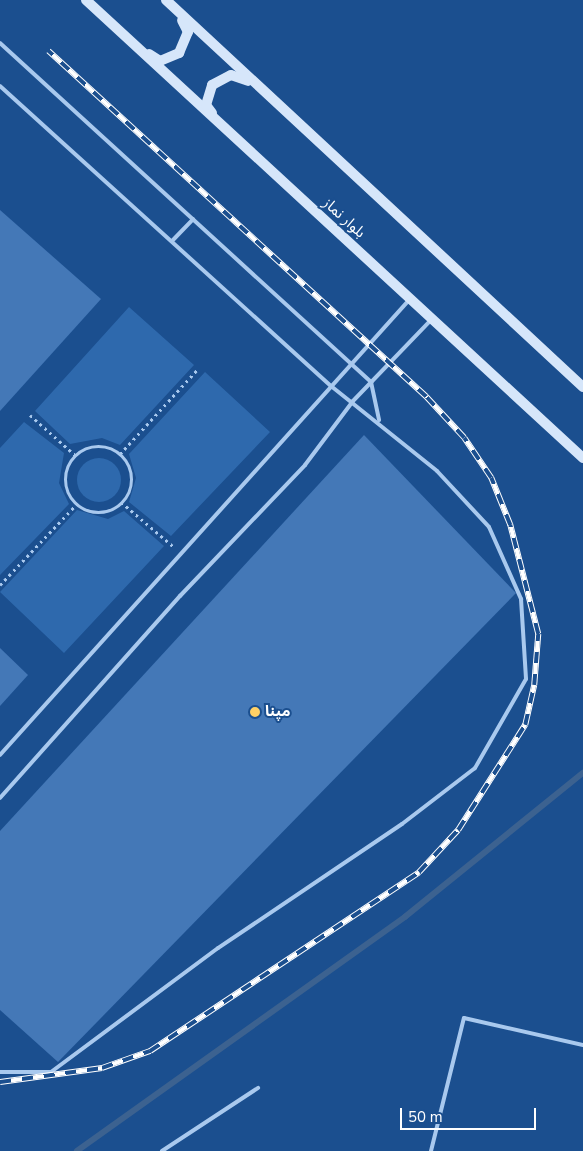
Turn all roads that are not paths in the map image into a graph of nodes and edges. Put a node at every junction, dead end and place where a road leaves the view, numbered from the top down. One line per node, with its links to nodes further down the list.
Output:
1 (86, 0): 5 (main road, بلوار نماز)
2 (166, 0): 3 (main road)
3 (177, 11): 5 (main road); 6 (main road)
4 (0, 43): 9 (lane)
5 (137, 48): 8 (main road, بلوار نماز)
6 (251, 82): 8 (main road); 16 (main road)
7 (0, 86): 10 (lane)
8 (218, 123): 11 (main road, بلوار نماز)
9 (193, 218): 10 (lane); 13 (lane)
10 (173, 240): 15 (lane)
11 (410, 299): 12 (main road, بلوار نماز); 13 (lane)
12 (432, 319): 14 (lane); 19 (main road, بلوار نماز)
13 (351, 364): 14 (lane); 15 (lane)
14 (372, 382): 17 (lane); 18 (lane)
15 (331, 386): 17 (lane); 20 (lane)
16 (583, 387)
17 (353, 401): 18 (lane); 21 (lane)
18 (379, 420): 23 (lane)
19 (583, 458)
20 (0, 756)
21 (0, 798)
22 (583, 1045): 26 (lane)
23 (0, 1072)
24 (258, 1088): 25 (lane)
25 (162, 1151)
26 (431, 1151)

